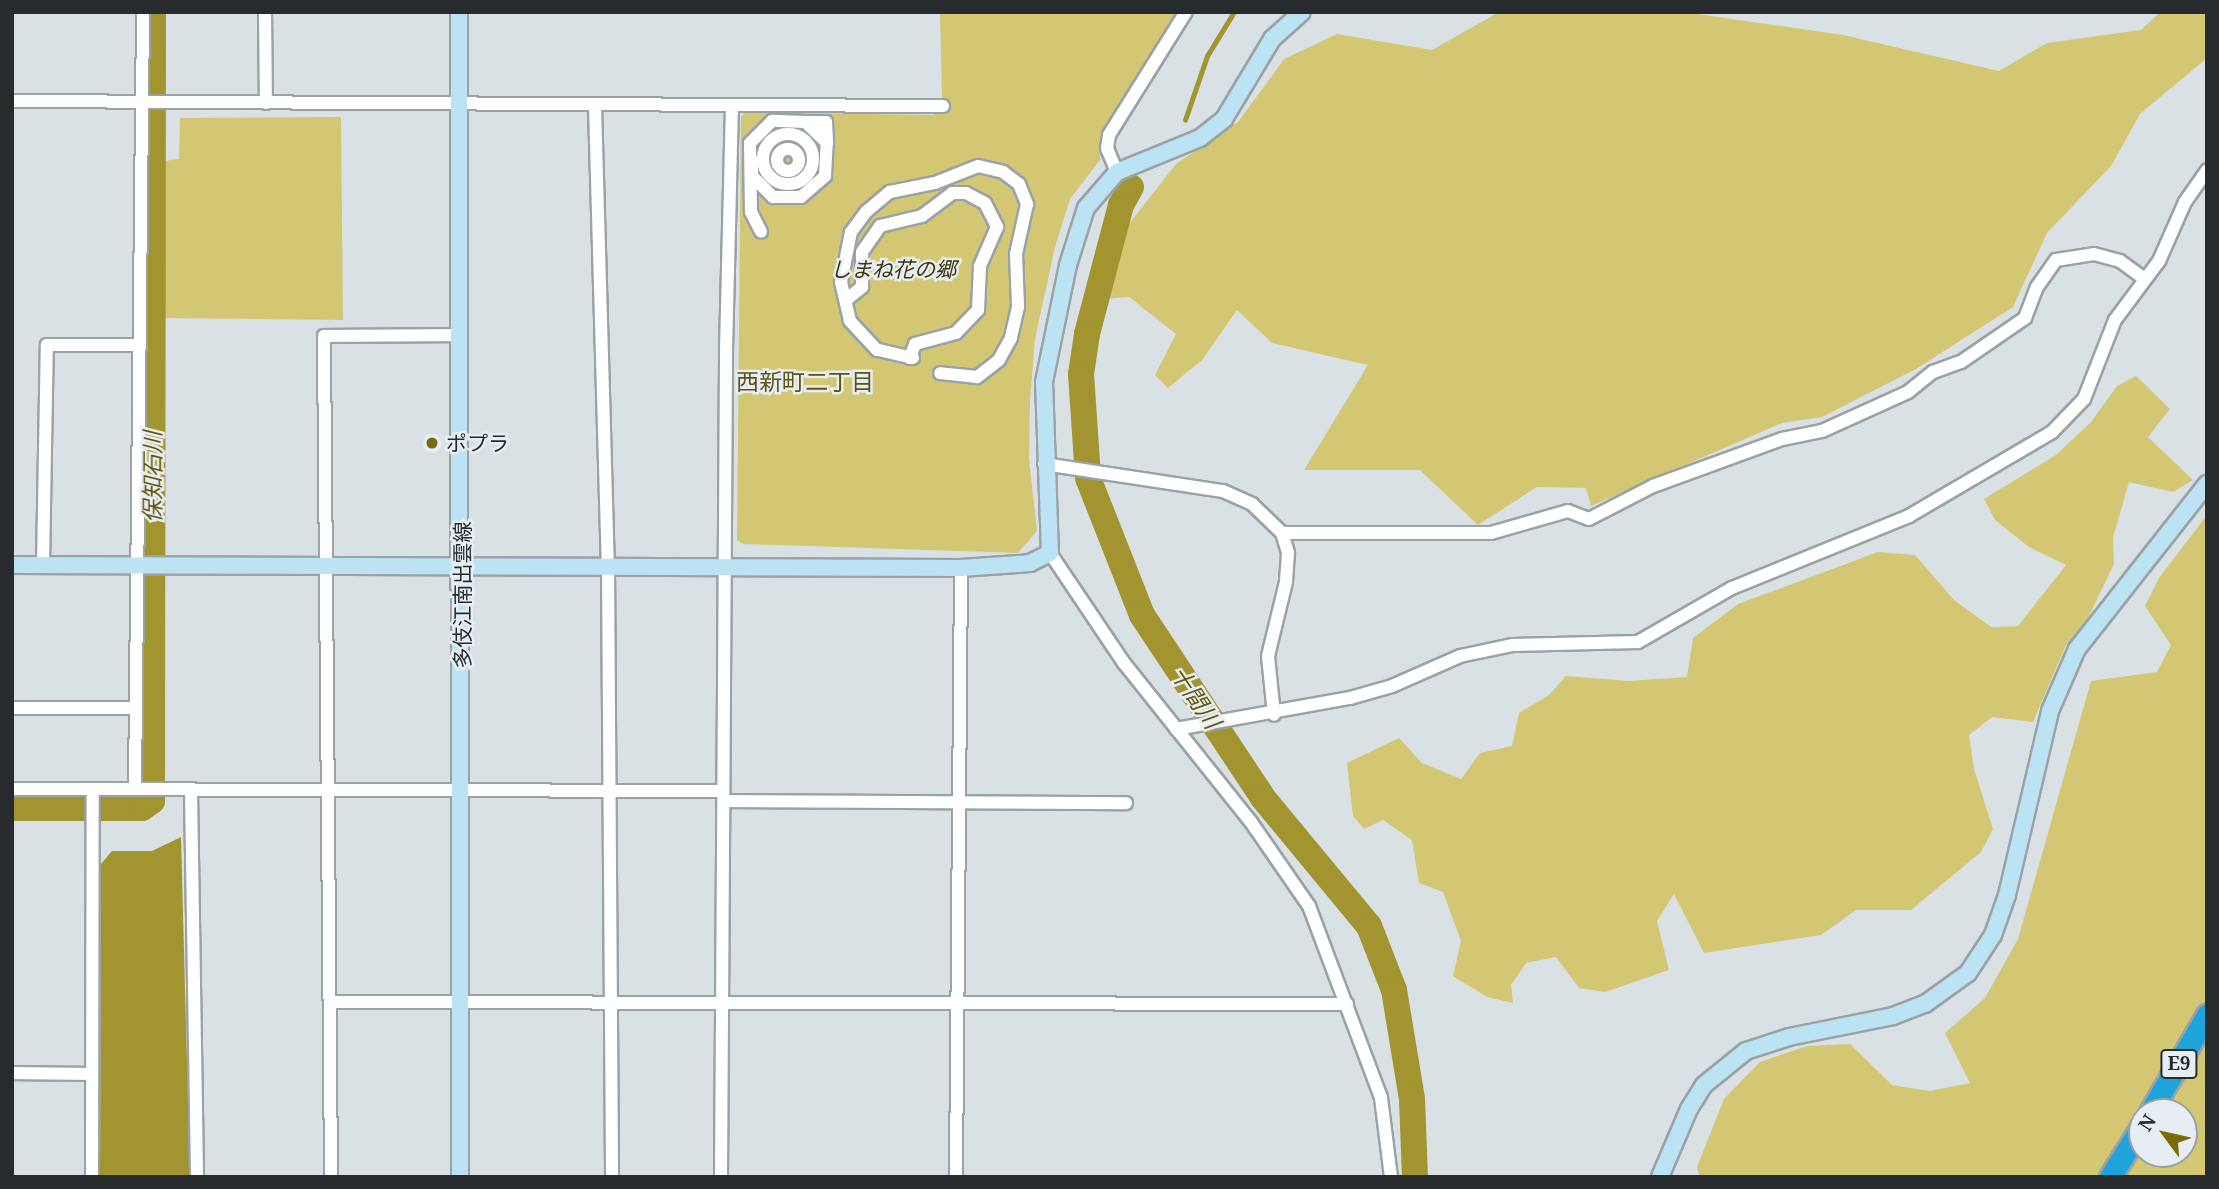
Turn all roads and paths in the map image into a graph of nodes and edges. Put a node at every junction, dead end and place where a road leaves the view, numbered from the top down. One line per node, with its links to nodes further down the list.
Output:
1 (143, 12): 7 (street)
2 (265, 12): 8 (street)
3 (459, 12): 10 (street, 多伎江南出雲線)
4 (1186, 12): 21 (street)
5 (1302, 12): 21 (street)
6 (12, 101): 7 (street)
7 (145, 102): 8 (street); 29 (street)
8 (266, 103): 10 (street)
9 (732, 105): 11 (street); 12 (street); 41 (street)
10 (459, 106): 11 (street); 28 (street, 多伎江南出雲線)
11 (595, 106): 40 (street)
12 (943, 106)
13 (805, 122): 15 (street); 16 (street); 19 (street)
14 (762, 132): 18 (street); 19 (street); 19 (street)
15 (817, 133): 16 (street); 19 (street)
16 (827, 143): 19 (street)
17 (839, 159): 19 (street)
18 (751, 160): 19 (street); 19 (street); 22 (street)
19 (787, 162): 22 (street); 23 (street); 24 (street)
20 (2207, 170): 26 (street)
21 (1117, 172): 31 (street)
22 (750, 196): 25 (street)
23 (822, 196)
24 (790, 212)
25 (761, 232)
26 (2143, 278): 33 (street); 45 (street)
27 (846, 300): 30 (street)
28 (461, 335): 35 (street); 39 (street, 多伎江南出雲線)
29 (138, 345): 37 (street); 38 (street)
30 (940, 373)
31 (1044, 464): 33 (street); 34 (street)
32 (2207, 484): 78 (street)
33 (1282, 533): 45 (street)
34 (1050, 553): 42 (street); 46 (street)
35 (326, 563): 38 (street); 39 (street); 47 (street)
36 (12, 565): 37 (street)
37 (43, 565): 38 (street)
38 (135, 565): 44 (street)
39 (462, 565): 40 (street); 53 (street, 多伎江南出雲線)
40 (608, 566): 41 (street); 51 (street)
41 (726, 566): 42 (street); 54 (street)
42 (961, 568): 55 (street)
43 (12, 708): 44 (street)
44 (134, 708): 50 (street)
45 (1274, 715): 46 (street)
46 (1177, 729): 61 (street)
47 (326, 788): 52 (street); 53 (street); 57 (street)
48 (12, 789): 49 (street)
49 (93, 789): 50 (street); 66 (street)
50 (135, 789): 52 (street)
51 (610, 791): 53 (street); 54 (street); 58 (street)
52 (191, 792): 71 (street)
53 (463, 792): 60 (street, 多伎江南出雲線)
54 (723, 796): 55 (street); 59 (street)
55 (959, 802): 56 (street); 62 (street)
56 (1125, 803)
57 (330, 1002): 60 (street); 72 (street)
58 (610, 1002): 59 (street); 60 (street); 74 (street)
59 (724, 1002): 62 (street); 75 (street)
60 (463, 1004): 73 (street, 多伎江南出雲線)
61 (1347, 1004): 62 (street); 77 (street)
62 (957, 1005): 76 (street)
63 (2207, 1014): 67 (highway, E9)
64 (2207, 1036): 68 (highway, E9)
65 (12, 1073): 66 (street)
66 (90, 1074): 70 (street)
67 (2158, 1098)
68 (2170, 1098)
69 (2128, 1148): 79 (highway)
70 (92, 1177)
71 (197, 1177)
72 (331, 1177)
73 (460, 1177)
74 (612, 1177)
75 (721, 1177)
76 (956, 1177)
77 (1391, 1177)
78 (1660, 1177)
79 (2109, 1177)

